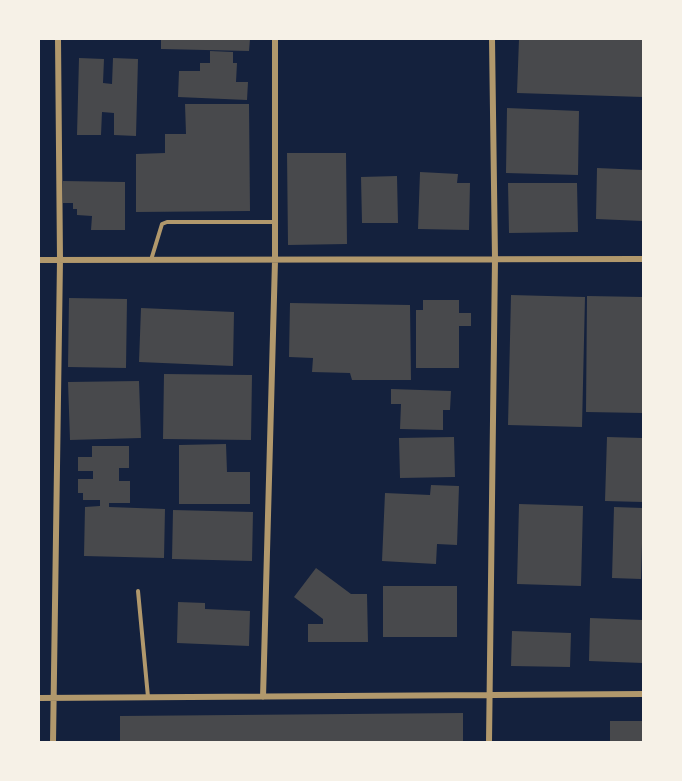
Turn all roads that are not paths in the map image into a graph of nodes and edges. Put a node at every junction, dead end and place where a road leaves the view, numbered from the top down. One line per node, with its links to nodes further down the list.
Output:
1 (58, 39): 7 (street)
2 (275, 39): 4 (street)
3 (492, 39): 9 (street)
4 (275, 222): 8 (lane); 10 (street)
5 (643, 259): 9 (street)
6 (39, 260): 7 (street)
7 (60, 260): 8 (street); 16 (street)
8 (151, 260): 10 (street)
9 (495, 260): 10 (street); 13 (street)
10 (275, 261): 14 (street)
11 (138, 591): 17 (lane)
12 (643, 694): 13 (street)
13 (489, 695): 14 (street); 19 (street)
14 (263, 697): 17 (street)
15 (39, 698): 16 (street)
16 (53, 698): 17 (street); 18 (street)
17 (148, 698)
18 (53, 742)
19 (489, 742)

